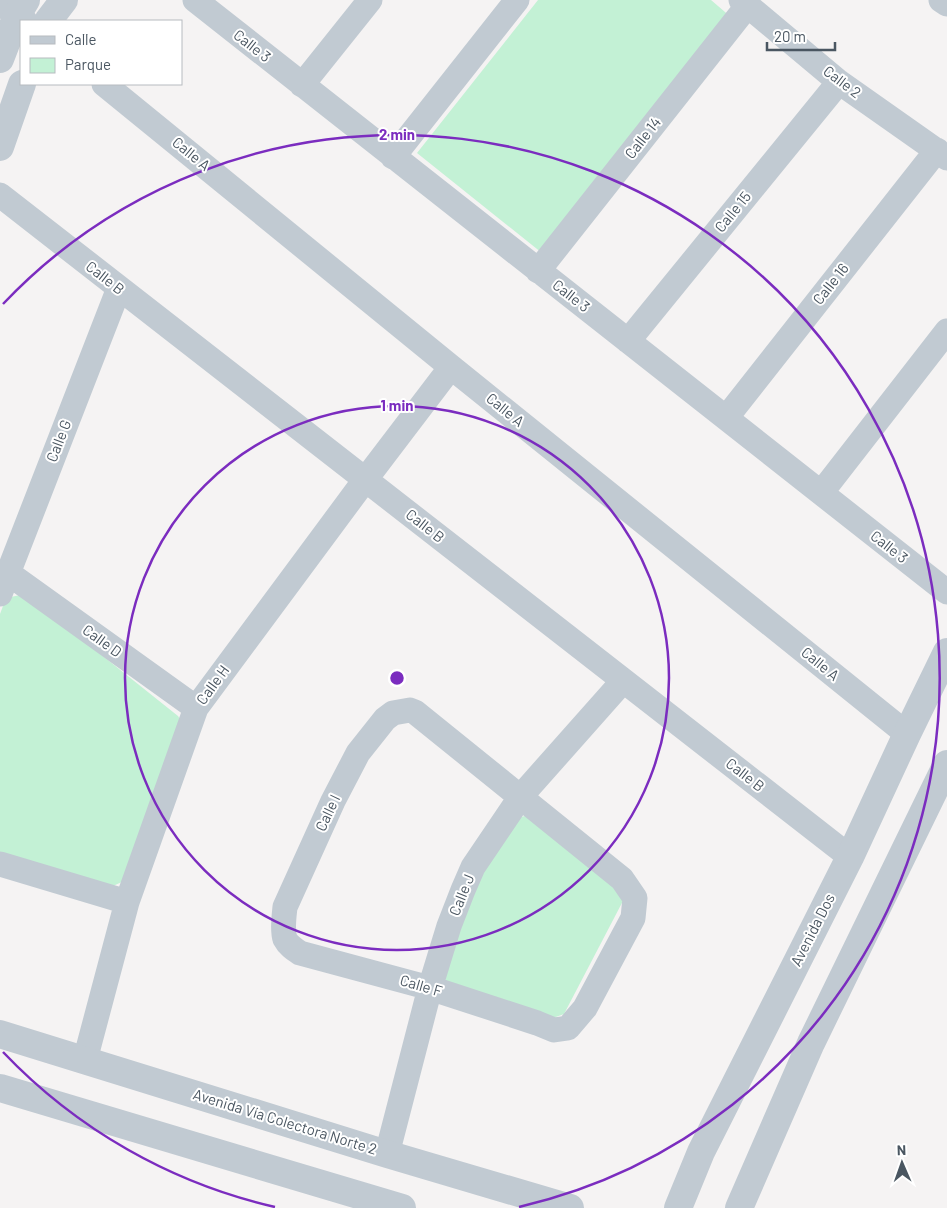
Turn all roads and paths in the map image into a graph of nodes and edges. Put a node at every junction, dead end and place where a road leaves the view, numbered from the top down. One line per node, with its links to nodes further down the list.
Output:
1 (64, 0): 9 (street)
2 (370, 0): 14 (street)
3 (517, 0): 17 (street)
4 (941, 0): 7 (street)
5 (744, 3): 11 (street, Calle 2); 19 (street, Calle 14)
6 (209, 4): 14 (street, Calle 3)
7 (947, 4)
8 (17, 10): 10 (street)
9 (49, 20)
10 (0, 59)
11 (839, 82): 16 (street, Calle 2); 22 (street, Calle 15)
12 (22, 85): 15 (street)
13 (105, 85): 23 (street, Calle A)
14 (302, 85): 17 (street, Calle 3)
15 (0, 147)
16 (942, 154): 24 (street, Calle 16)
17 (393, 157): 19 (street, Calle 3)
18 (0, 196): 20 (street, Calle B)
19 (538, 271): 22 (street, Calle 3)
20 (119, 288): 25 (street, Calle B); 27 (street, Calle G)
21 (947, 331): 26 (street)
22 (628, 341): 24 (street, Calle 3)
23 (451, 367): 25 (street, Calle H); 32 (street, Calle A)
24 (726, 418): 26 (street, Calle 3)
25 (365, 480): 30 (street, Calle B); 31 (street, Calle H)
26 (821, 493): 28 (street, Calle 3)
27 (4, 584): 31 (street, Calle D)
28 (947, 592)
29 (947, 652): 32 (street, Avenida Dos)
30 (623, 681): 34 (street, Calle J); 35 (street, Calle B)
31 (196, 708): 37 (street, Calle H)
32 (907, 734): 35 (street, Avenida Dos)
33 (947, 764): 47 (street)
34 (521, 796): 38 (street, Calle I); 39 (street, Calle J); 39 (street, Calle F)
35 (850, 857): 46 (street, Avenida Dos)
36 (0, 864): 37 (street)
37 (127, 902): 41 (street, Calle H)
38 (284, 931): 39 (street, Calle F)
39 (430, 988): 43 (street, Calle J)
40 (0, 1034): 41 (street, Avenida Vía Colectora Norte 2)
41 (85, 1060): 43 (street, Avenida Vía Colectora Norte 2)
42 (0, 1088): 44 (street)
43 (387, 1154): 45 (street, Avenida Vía Colectora Norte 2)
44 (402, 1208)
45 (570, 1208)
46 (678, 1208)
47 (739, 1208)

